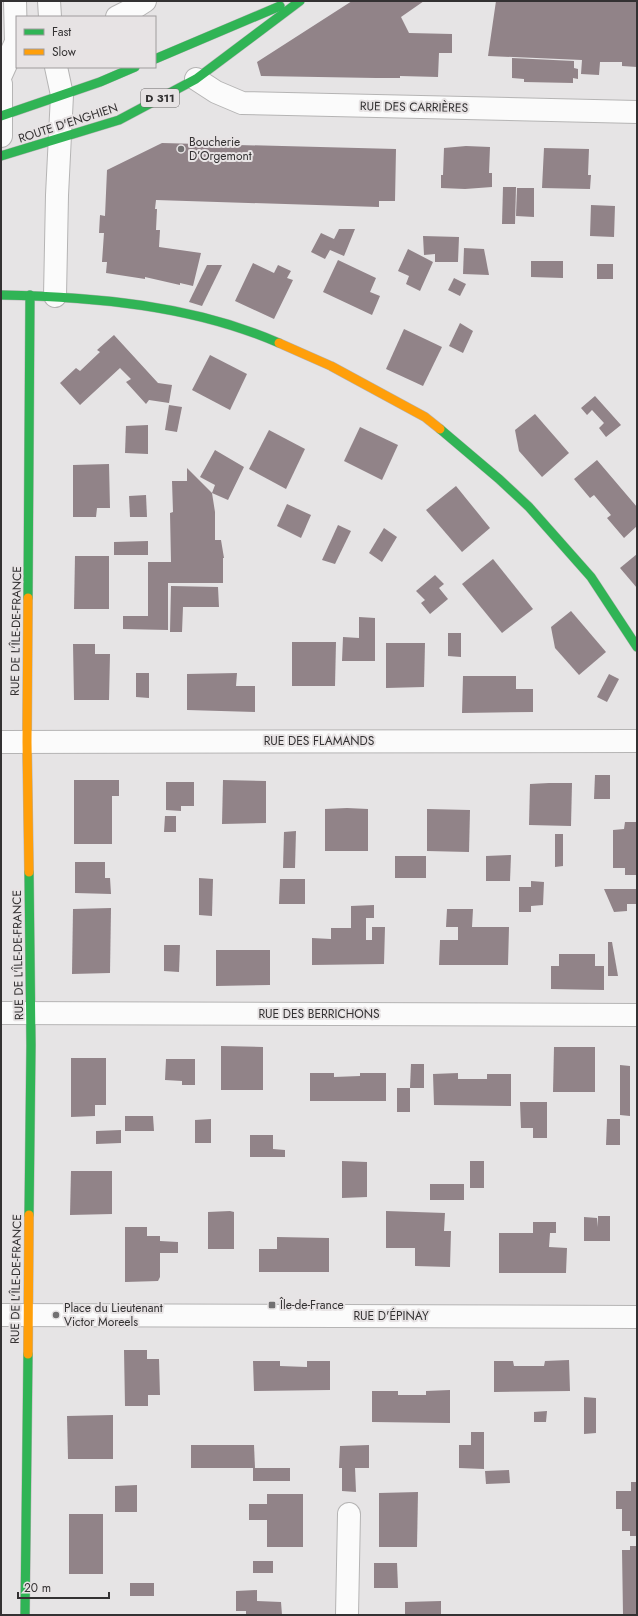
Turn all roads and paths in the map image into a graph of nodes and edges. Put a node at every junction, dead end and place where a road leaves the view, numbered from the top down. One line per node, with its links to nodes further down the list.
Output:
1 (15, 1): 11 (street)
2 (49, 1): 6 (street)
3 (145, 1): 7 (street)
4 (292, 1): 8 (street)
5 (300, 1): 12 (street, ROUTE D'ENGHIEN / D 311)
6 (50, 16)
7 (119, 16)
8 (156, 59)
9 (56, 68): 14 (street)
10 (133, 68): 14 (street)
11 (1, 75)
12 (196, 79): 15 (street, RUE DES CARRIÈRES); 18 (street, ROUTE D'ENGHIEN / D 311)
13 (1, 84): 16 (street)
14 (62, 94): 16 (street); 18 (street)
15 (637, 112)
16 (1, 116): 17 (street)
17 (1, 136)
18 (60, 139): 19 (street, ROUTE D'ENGHIEN / D 311); 22 (street)
19 (1, 156)
20 (1, 295): 21 (street)
21 (30, 295): 22 (street); 26 (street, RUE DE L'ÎLE-DE-FRANCE)
22 (55, 296): 23 (street)
23 (637, 647)
24 (637, 740): 26 (street, RUE DES FLAMANDS)
25 (1, 742): 26 (street, RUE DES FLAMANDS)
26 (27, 742): 28 (street, RUE DE L'ÎLE-DE-FRANCE)
27 (1, 1013): 28 (street, RUE DES BERRICHONS)
28 (31, 1013): 29 (street, RUE DES BERRICHONS); 31 (street, RUE DE L'ÎLE-DE-FRANCE)
29 (637, 1015)
30 (1, 1315): 31 (street, RUE D'ÉPINAY)
31 (28, 1315): 32 (street, RUE D'ÉPINAY); 34 (street, RUE DE L'ÎLE-DE-FRANCE)
32 (637, 1317)
33 (349, 1514): 35 (street)
34 (25, 1615)
35 (347, 1615)

